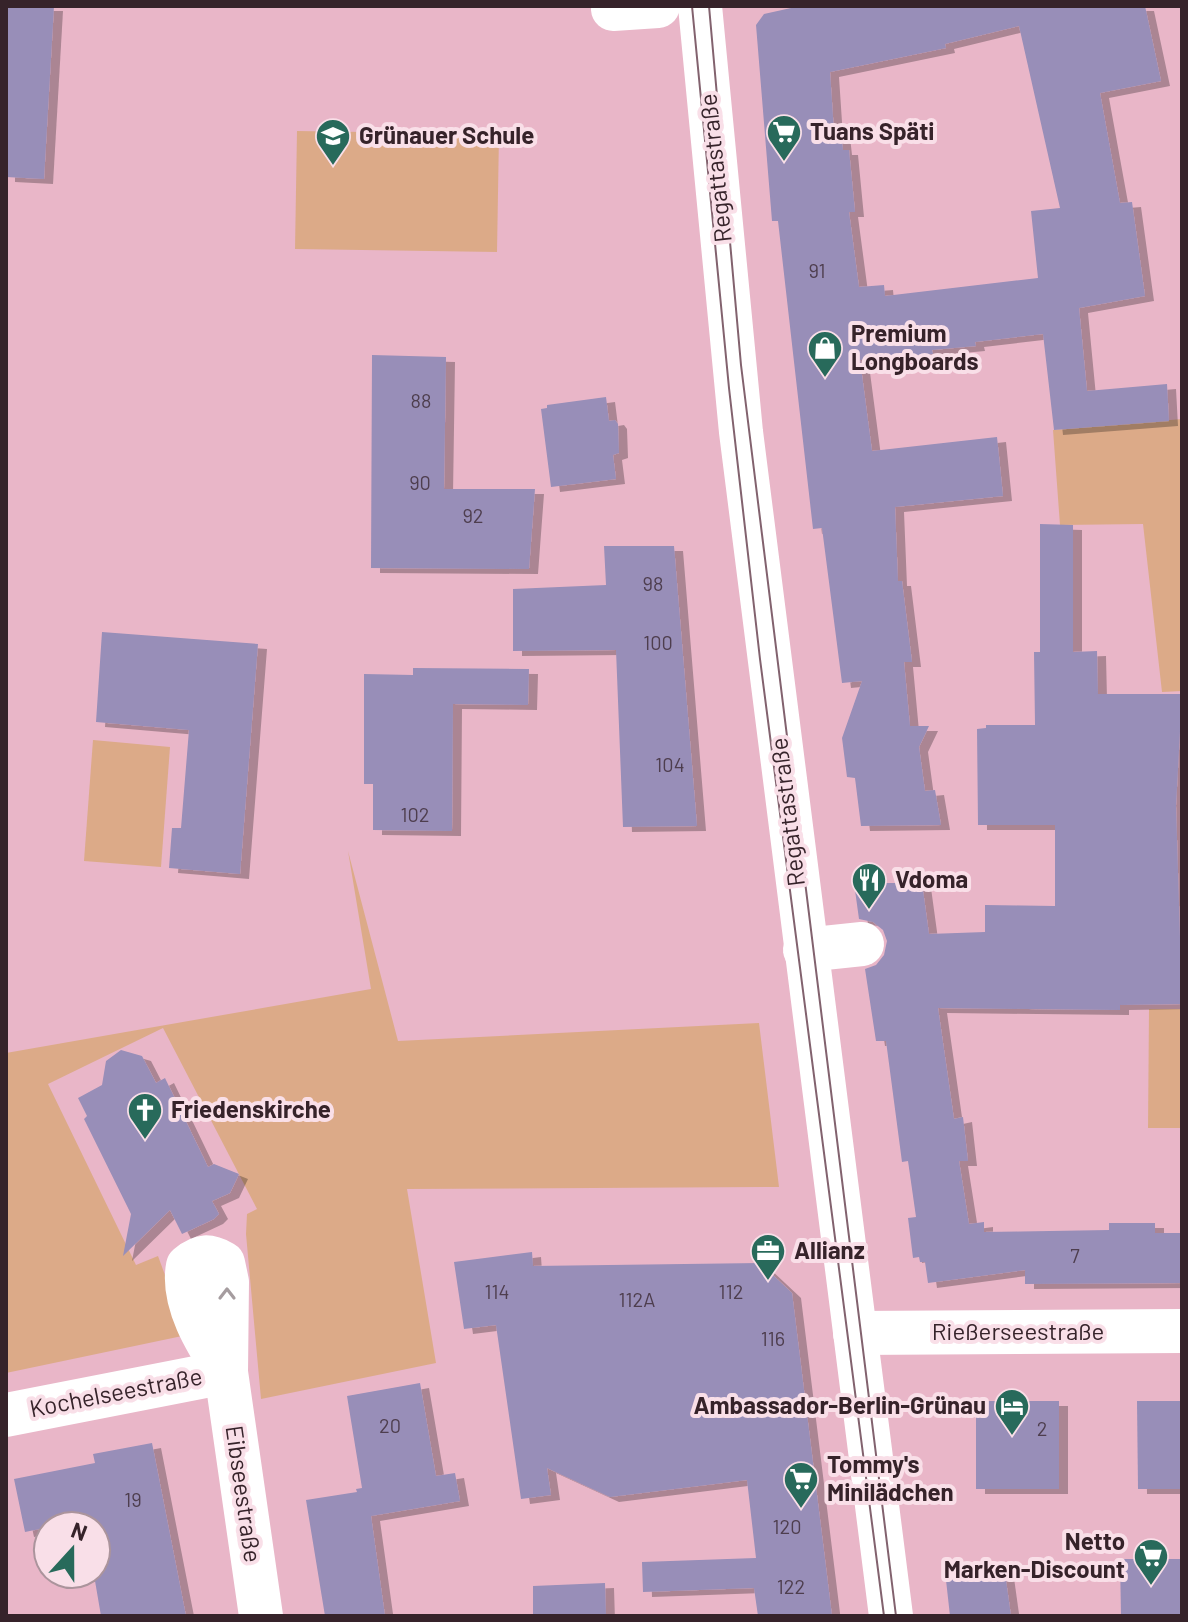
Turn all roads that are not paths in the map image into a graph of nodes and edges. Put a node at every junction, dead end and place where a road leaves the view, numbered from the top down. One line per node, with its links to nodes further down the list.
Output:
1 (658, 6): 3 (main road)
2 (700, 6): 5 (main road, Regattastraße)
3 (613, 9)
4 (862, 944): 5 (main road)
5 (805, 950): 7 (main road, Regattastraße)
6 (1182, 1331): 7 (main road, Rießerseestraße)
7 (855, 1333): 11 (main road, Regattastraße)
8 (226, 1372): 9 (main road, Kochelseestraße); 10 (main road, Eibseestraße)
9 (6, 1415)
10 (261, 1616)
11 (891, 1616)

